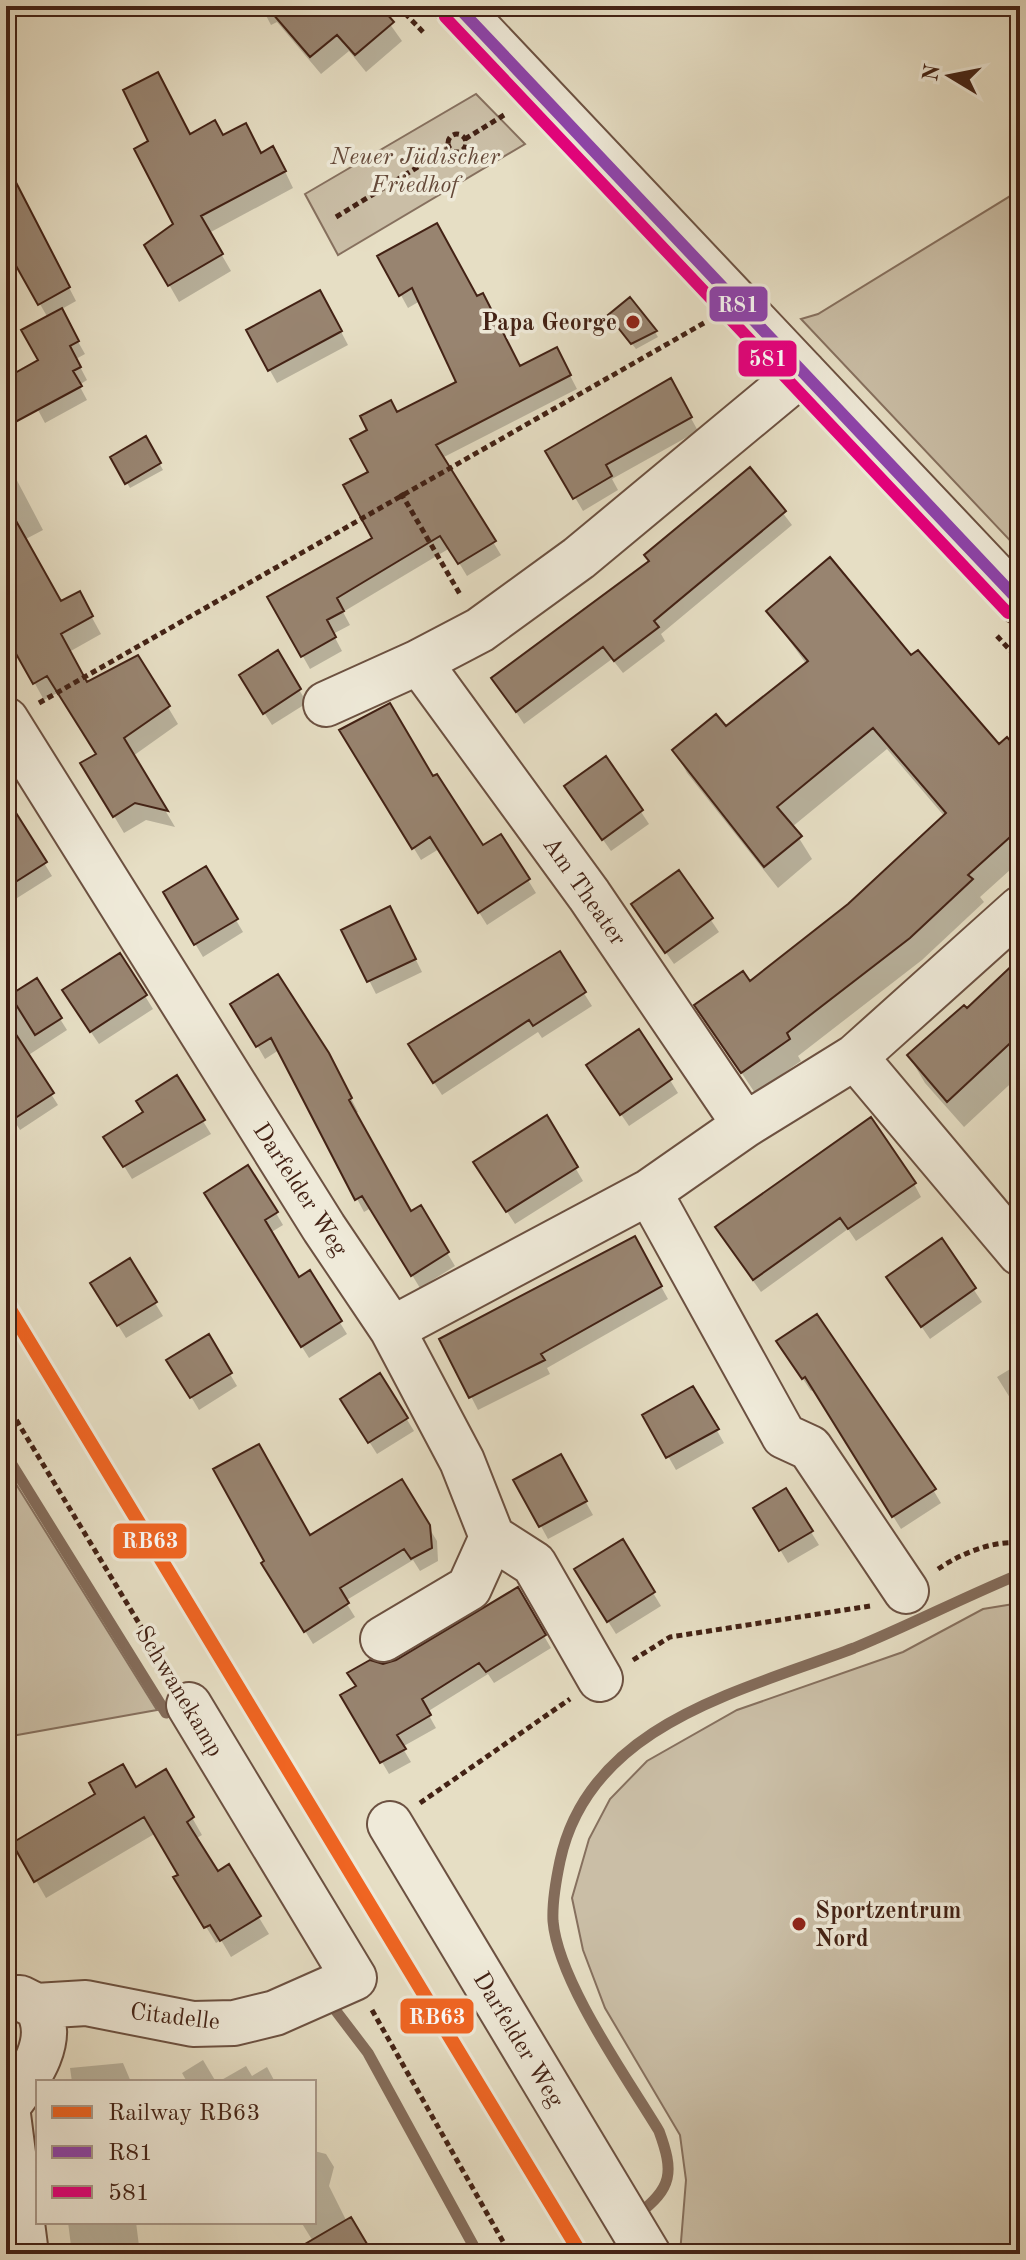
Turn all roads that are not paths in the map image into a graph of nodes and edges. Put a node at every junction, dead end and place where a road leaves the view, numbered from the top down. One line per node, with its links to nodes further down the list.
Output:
1 (457, 6): 2 (street)
2 (803, 372): 3 (street); 4 (street)
3 (1020, 602)
4 (419, 662): 5 (street); 9 (street, Am Theater)
5 (326, 704)
6 (6, 721): 12 (street, Darfelder Weg)
7 (1020, 909): 8 (street)
8 (855, 1057): 9 (street); 11 (street)
9 (745, 1125): 10 (street)
10 (649, 1192): 12 (street); 14 (street)
11 (1020, 1253)
12 (392, 1329): 13 (street, Darfelder Weg)
13 (492, 1537): 15 (street); 16 (street)
14 (906, 1591)
15 (383, 1639)
16 (600, 1679)
17 (189, 1705): 19 (street, Schwanekamp)
18 (390, 1824): 23 (street, Darfelder Weg)
19 (354, 1978): 20 (street, Citadelle)
20 (21, 2002): 21 (street, Citadelle)
21 (7, 2102): 22 (street, Citadelle)
22 (26, 2254)
23 (648, 2254)

